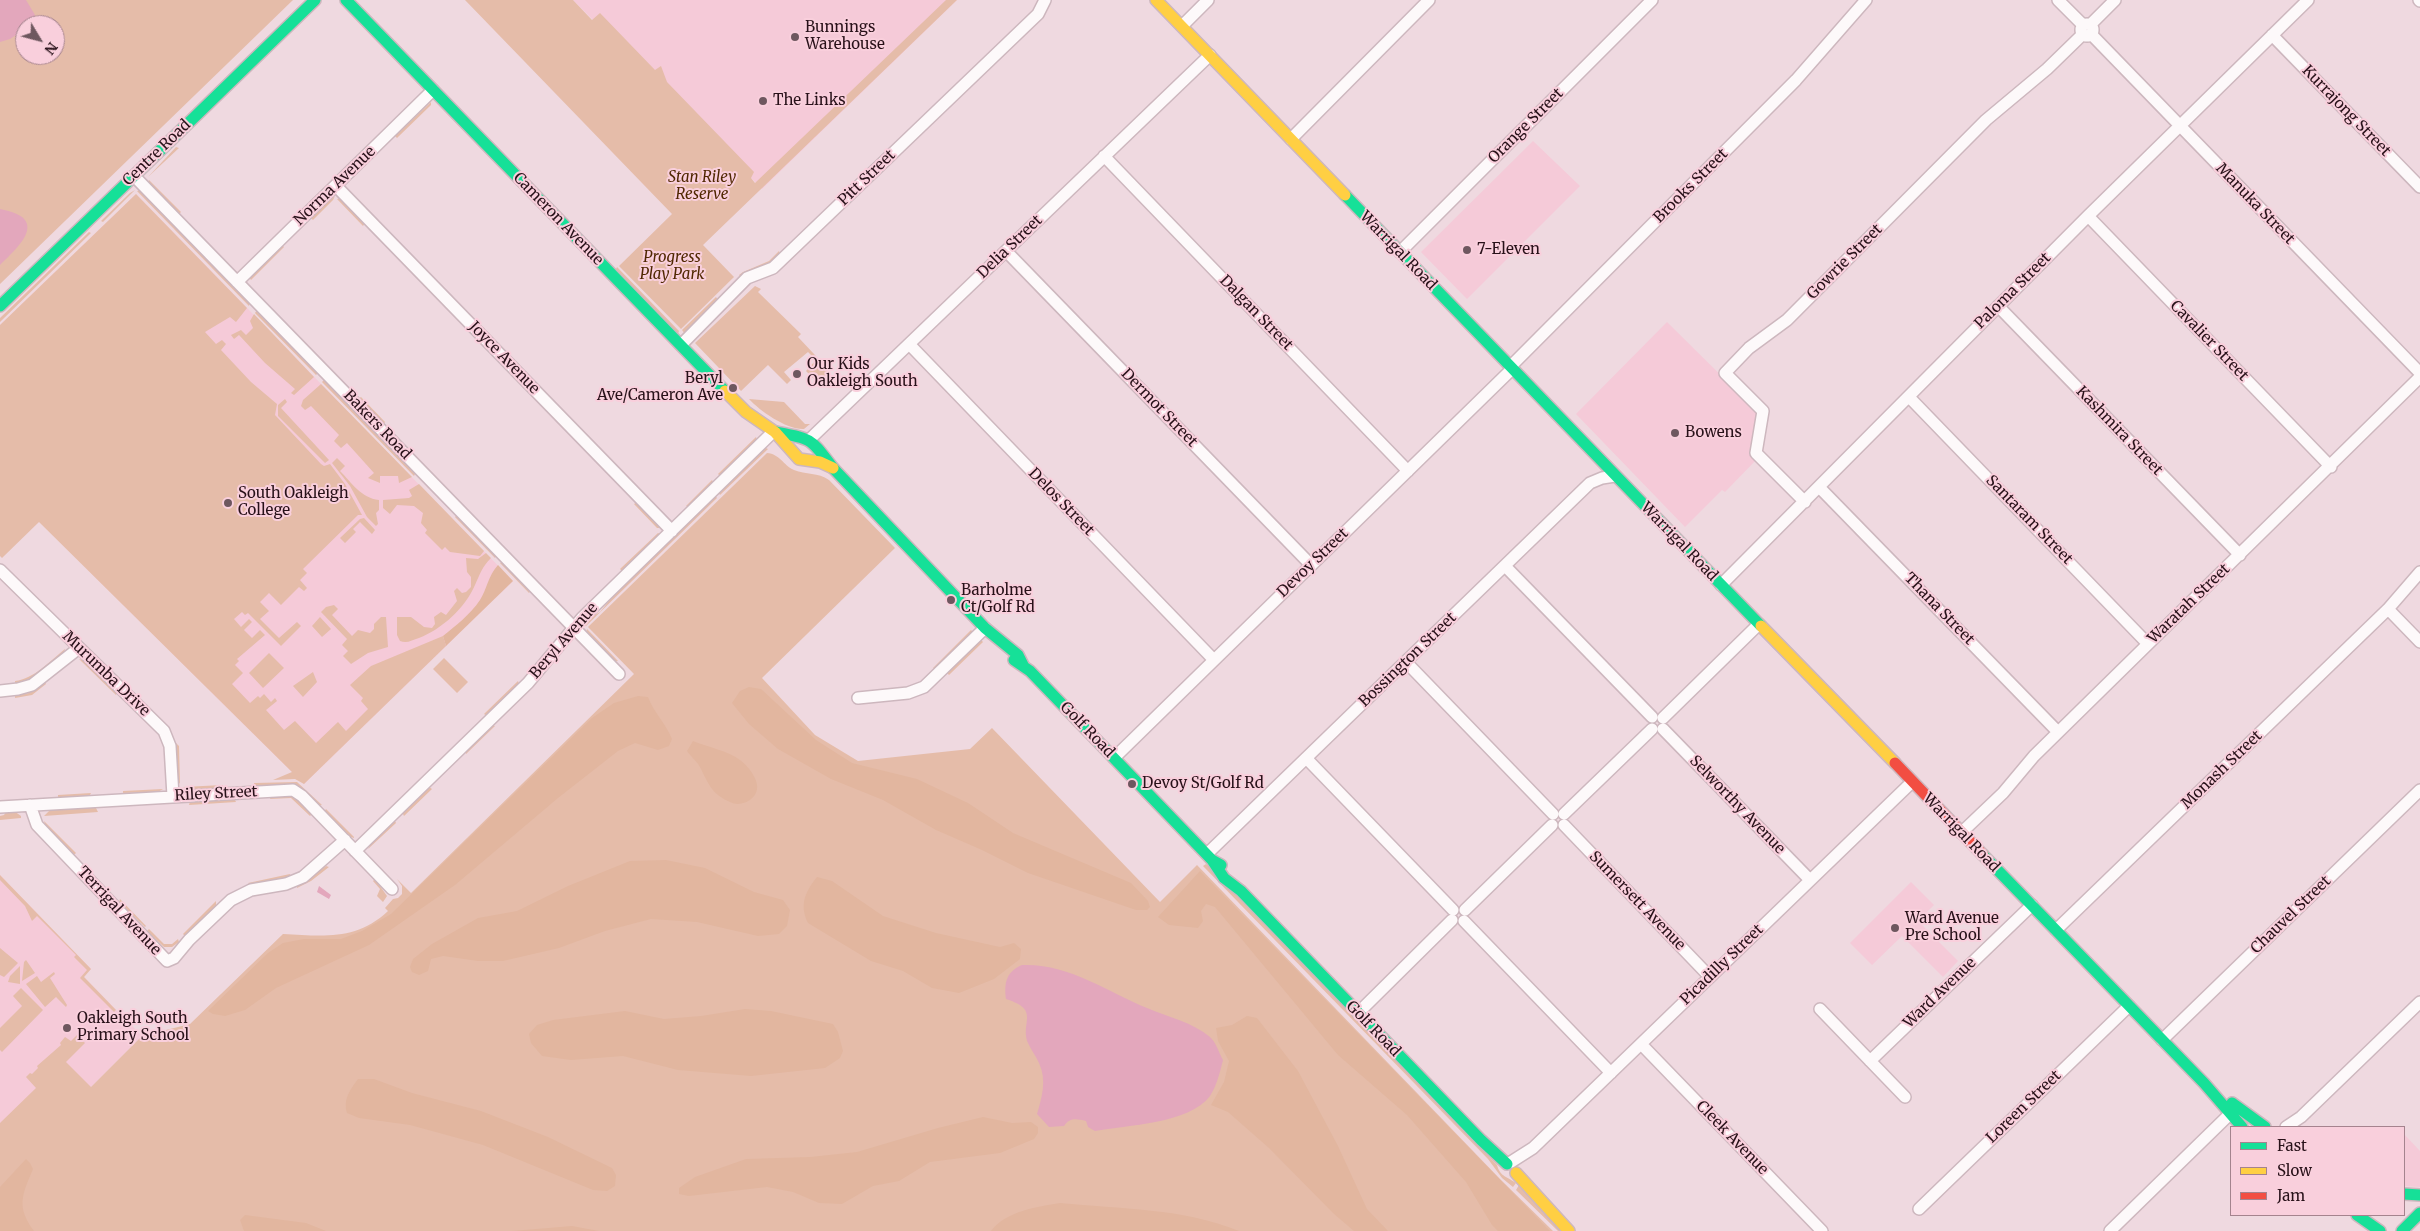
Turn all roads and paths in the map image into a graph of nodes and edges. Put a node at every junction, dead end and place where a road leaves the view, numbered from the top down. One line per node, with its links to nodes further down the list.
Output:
1 (315, 0): 20 (main road, Centre Road)
2 (346, 0): 16 (main road, Cameron Avenue)
3 (1045, 0): 29 (street, Pitt Street)
4 (1156, 0): 12 (main road, Warrigal Road)
5 (1208, 0): 12 (street)
6 (1430, 0): 18 (street)
7 (1652, 0): 25 (street, Orange Street)
8 (1866, 0): 31 (street, Brooks Street)
9 (2058, 0): 13 (street, Manuka Street)
10 (2115, 0): 13 (street, Gowrie Street)
11 (2308, 0): 14 (street, Paloma Street)
12 (1182, 26): 15 (main road, Warrigal Road)
13 (2087, 30): 17 (street, Manuka Street); 44 (street, Gowrie Street)
14 (2272, 35): 17 (street, Paloma Street); 22 (street, Kurrajong Street)
15 (1210, 55): 18 (main road, Warrigal Road); 19 (street, Delia Street)
16 (434, 90): 21 (street, Norma Avenue); 29 (main road, Cameron Avenue)
17 (2180, 126): 23 (street, Paloma Street); 32 (street, Manuka Street)
18 (1291, 139): 25 (main road, Warrigal Road)
19 (1104, 156): 24 (street, Delia Street); 41 (street, Dalgan Street)
20 (134, 176): 26 (street, Bakers Road); 27 (main road, Centre Road)
21 (336, 186): 26 (street, Norma Avenue); 45 (street, Joyce Avenue)
22 (2420, 187)
23 (2088, 216): 28 (street, Paloma Street); 39 (street, Cavalier Street)
24 (1006, 250): 30 (street, Delia Street); 47 (street, Dermot Street)
25 (1400, 252): 31 (main road, Warrigal Road)
26 (237, 282): 54 (street, Bakers Road)
27 (0, 306)
28 (1998, 306): 34 (street, Paloma Street); 46 (street, Kashmira Street)
29 (681, 344): 35 (main road, Cameron Avenue)
30 (909, 344): 36 (street, Delia Street); 59 (street, Delos Street)
31 (1511, 368): 41 (street, Devoy Street); 42 (main road, Warrigal Road)
32 (2420, 373)
33 (2420, 377): 39 (street, Waratah Street)
34 (1909, 397): 43 (street, Paloma Street); 57 (street, Santaram Street)
35 (774, 432): 36 (main road, Cameron Avenue); 37 (main road, Cameron Avenue); 45 (street, Beryl Avenue)
36 (809, 441): 37 (main road); 38 (main road); 40 (main road, Golf Road)
37 (792, 451): 38 (main road)
38 (806, 460): 40 (main road, Golf Road)
39 (2331, 467): 46 (street, Waratah Street)
40 (833, 468): 55 (main road, Golf Road)
41 (1408, 471): 47 (street, Devoy Street)
42 (1615, 476): 48 (street, Bossington Street); 51 (main road, Warrigal Road)
43 (1819, 486): 44 (street, Paloma Street); 65 (street, Thana Street)
44 (1804, 502): 51 (street, Paloma Street)
45 (672, 531): 54 (street, Beryl Avenue)
46 (2240, 555): 57 (street, Waratah Street)
47 (1311, 566): 59 (street, Devoy Street)
48 (1505, 566): 60 (street, Bossington Street); 64 (street, Selworthy Avenue)
49 (0, 570): 58 (street, Murumba Drive)
50 (2420, 572): 52 (street, Monash Street)
51 (1721, 585): 53 (main road, Warrigal Road)
52 (2388, 609): 56 (street); 82 (street, Monash Street)
53 (1759, 624): 64 (street); 68 (main road, Warrigal Road)
54 (574, 628): 61 (street, Bakers Road); 76 (street, Beryl Avenue)
55 (985, 628): 63 (street); 66 (main road, Golf Road)
56 (2420, 642)
57 (2148, 644): 65 (street, Waratah Street)
58 (79, 648): 62 (street); 70 (street, Murumba Drive)
59 (1214, 660): 66 (street, Devoy Street)
60 (1406, 662): 67 (street, Bossington Street); 73 (street, Sumersett Avenue)
61 (619, 674)
62 (0, 691)
63 (858, 698)
64 (1657, 723): 73 (street); 78 (street, Selworthy Avenue)
65 (2058, 732): 74 (street, Waratah Street)
66 (1114, 758): 77 (main road, Golf Road)
67 (1306, 758): 77 (street, Bossington Street); 81 (street)
68 (1912, 782): 74 (main road, Warrigal Road); 78 (street, Picadilly Street)
69 (2420, 790): 88 (street, Chauvel Street)
70 (173, 796): 71 (street, Riley Street); 75 (street, Riley Street)
71 (30, 805): 72 (street, Riley Street); 75 (street, Terrigal Avenue)
72 (0, 807)
73 (1558, 819): 81 (street); 83 (street, Sumersett Avenue)
74 (1961, 833): 80 (main road, Warrigal Road)
75 (345, 840): 76 (street, Riley Street)
76 (356, 851): 79 (street, Riley Street)
77 (1210, 857): 87 (main road, Golf Road)
78 (1810, 880): 83 (street, Picadilly Street)
79 (392, 889)
80 (2032, 905): 82 (main road, Warrigal Road); 90 (street, Ward Avenue)
81 (1459, 915): 87 (street); 91 (street)
82 (2056, 930): 85 (main road, Warrigal Road)
83 (1710, 977): 89 (street, Picadilly Street)
84 (2420, 1002): 94 (street)
85 (2129, 1006): 88 (main road, Warrigal Road); 100 (street, Loreen Street)
86 (1820, 1009): 90 (street)
87 (1358, 1013): 97 (main road, Golf Road)
88 (2162, 1040): 93 (main road, Warrigal Road)
89 (1641, 1044): 91 (street, Picadilly Street); 109 (street, Cleek Avenue)
90 (1870, 1060): 92 (street)
91 (1611, 1073): 97 (street, Picadilly Street)
92 (1905, 1097)
93 (2233, 1111): 95 (main road, Warrigal Road); 96 (main road, Warrigal Road); 110 (street)
94 (2298, 1122)
95 (2241, 1126)
96 (2263, 1126)
97 (1513, 1167): 108 (main road, Golf Road)
98 (2405, 1194): 99 (main road)
99 (2420, 1195)
100 (1919, 1210)
101 (2420, 1213): 105 (main road)
102 (2352, 1216): 106 (main road)
103 (2358, 1216): 111 (main road)
104 (2402, 1216): 105 (main road)
105 (2410, 1222): 107 (main road); 112 (main road)
106 (2356, 1228)
107 (2420, 1230)
108 (1569, 1231)
109 (1822, 1231)
110 (2110, 1231)
111 (2380, 1231)
112 (2402, 1231)

